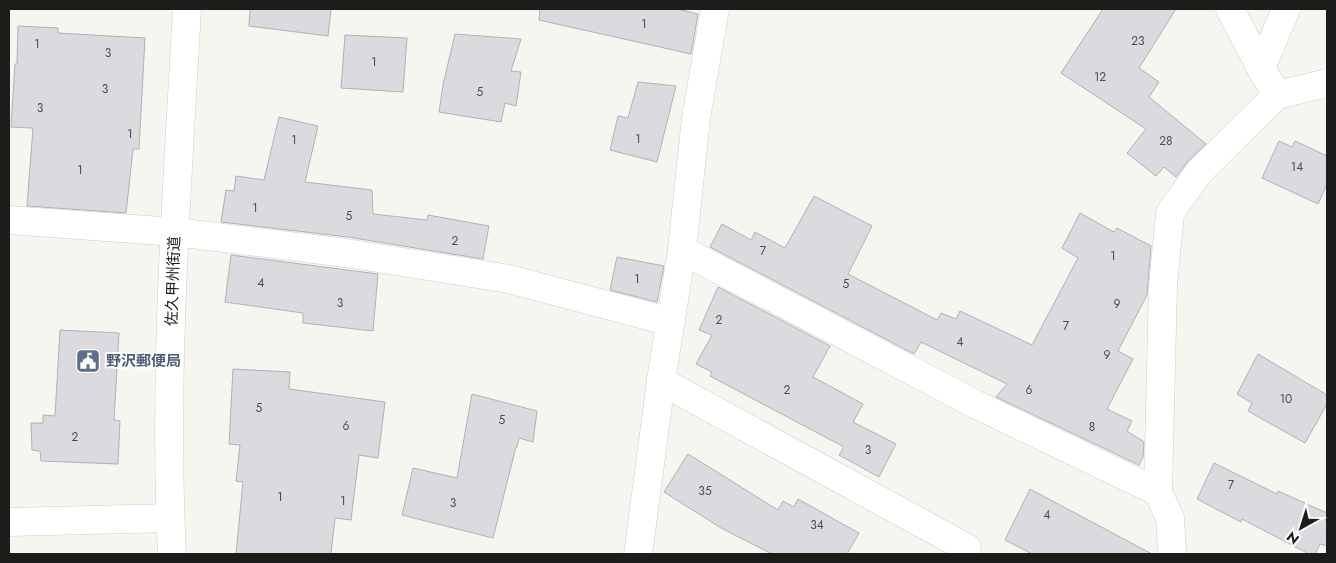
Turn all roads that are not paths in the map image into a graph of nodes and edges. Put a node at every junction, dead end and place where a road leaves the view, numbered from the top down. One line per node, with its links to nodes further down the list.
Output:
1 (187, 9): 9 (street, 佐久甲州街道)
2 (714, 9): 10 (street)
3 (1230, 9): 5 (street)
4 (1286, 9): 5 (street)
5 (1261, 68): 7 (street)
6 (1327, 83): 7 (street)
7 (1277, 95): 13 (street)
8 (9, 220): 9 (street)
9 (175, 232): 11 (street); 14 (street, 佐久甲州街道)
10 (682, 250): 11 (street); 13 (street)
11 (670, 322): 12 (street)
12 (661, 381): 17 (street); 18 (street)
13 (1158, 492): 19 (street)
14 (170, 518): 15 (street); 16 (street, 佐久甲州街道)
15 (9, 522)
16 (172, 554)
17 (638, 554)
18 (963, 554)
19 (1171, 554)

